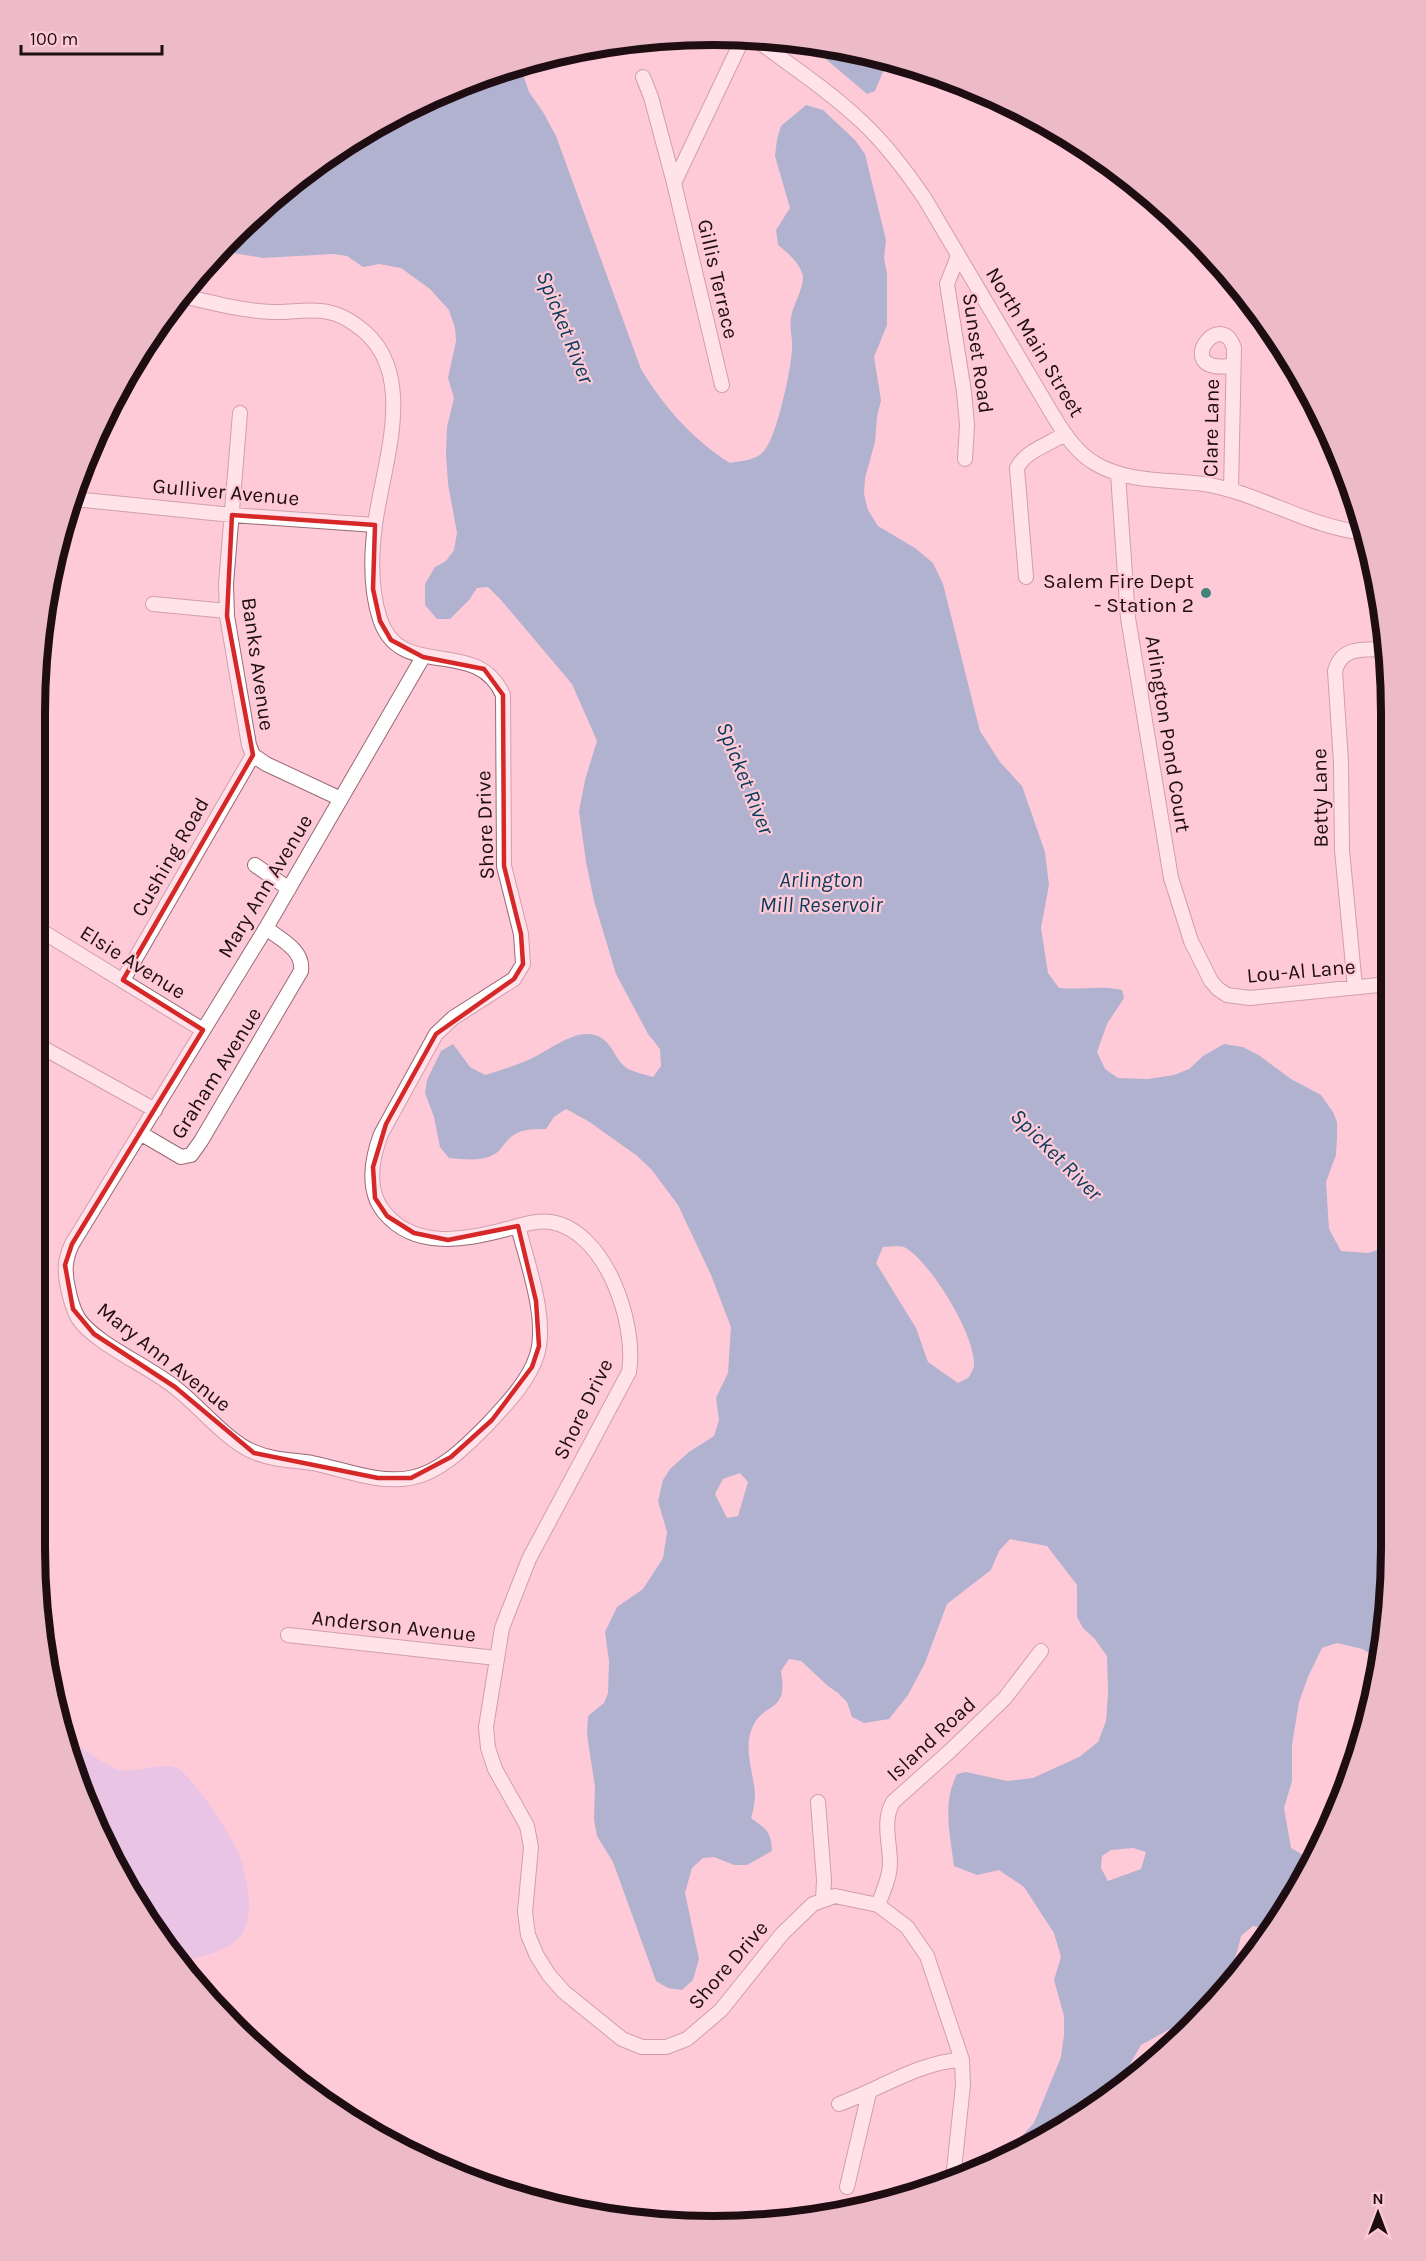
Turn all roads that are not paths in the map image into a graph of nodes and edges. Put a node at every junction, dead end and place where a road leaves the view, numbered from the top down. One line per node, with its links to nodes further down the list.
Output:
1 (739, 46): 4 (street)
2 (766, 47): 5 (street, North Main Street)
3 (643, 77): 4 (street, Gillis Terrace)
4 (674, 183): 8 (street, Gillis Terrace)
5 (958, 256): 10 (street, North Main Street); 11 (street, Sunset Road)
6 (190, 298): 16 (street, Shore Drive)
7 (1233, 366): 13 (street, Clare Lane)
8 (722, 385)
9 (240, 413): 15 (street, Banks Avenue)
10 (1064, 434): 12 (street, North Main Street); 18 (street)
11 (965, 459)
12 (1118, 474): 13 (street, North Main Street); 32 (street, Arlington Pond Court)
13 (1231, 490): 17 (street, North Main Street)
14 (80, 500): 15 (street, Gulliver Avenue)
15 (232, 515): 16 (street, Gulliver Avenue); 20 (street, Banks Avenue)
16 (375, 525): 22 (street, Shore Drive)
17 (1355, 531)
18 (1026, 577)
19 (153, 604): 20 (street)
20 (227, 611): 23 (street, Banks Avenue)
21 (1378, 650): 31 (street, Betty Lane)
22 (423, 657): 24 (street, Mary Ann Avenue); 37 (street, Shore Drive)
23 (253, 754): 24 (street, Banks Avenue); 29 (street, Cushing Road)
24 (341, 799): 26 (street, Mary Ann Avenue)
25 (255, 865): 26 (street)
26 (289, 889): 27 (street, Mary Ann Avenue)
27 (266, 928): 33 (street, Mary Ann Avenue); 36 (street, Graham Avenue)
28 (45, 933): 29 (street, Elsie Avenue)
29 (123, 980): 33 (street, Elsie Avenue)
30 (1381, 985): 31 (street, Lou-Al Lane)
31 (1356, 987): 32 (street, Lou-Al Lane)
32 (1218, 989)
33 (203, 1030): 35 (street, Mary Ann Avenue)
34 (48, 1050): 35 (street)
35 (154, 1110): 36 (street, Mary Ann Avenue)
36 (140, 1133): 37 (street, Mary Ann Avenue)
37 (518, 1226): 40 (street, Shore Drive)
38 (288, 1635): 40 (street, Anderson Avenue)
39 (1041, 1652): 43 (street, Island Road)
40 (496, 1658): 42 (street, Shore Drive)
41 (818, 1802): 42 (street)
42 (823, 1900): 43 (street)
43 (878, 1905): 44 (street)
44 (962, 2060): 45 (street); 47 (street)
45 (869, 2093): 46 (street); 48 (street)
46 (839, 2104)
47 (954, 2171)
48 (847, 2187)

